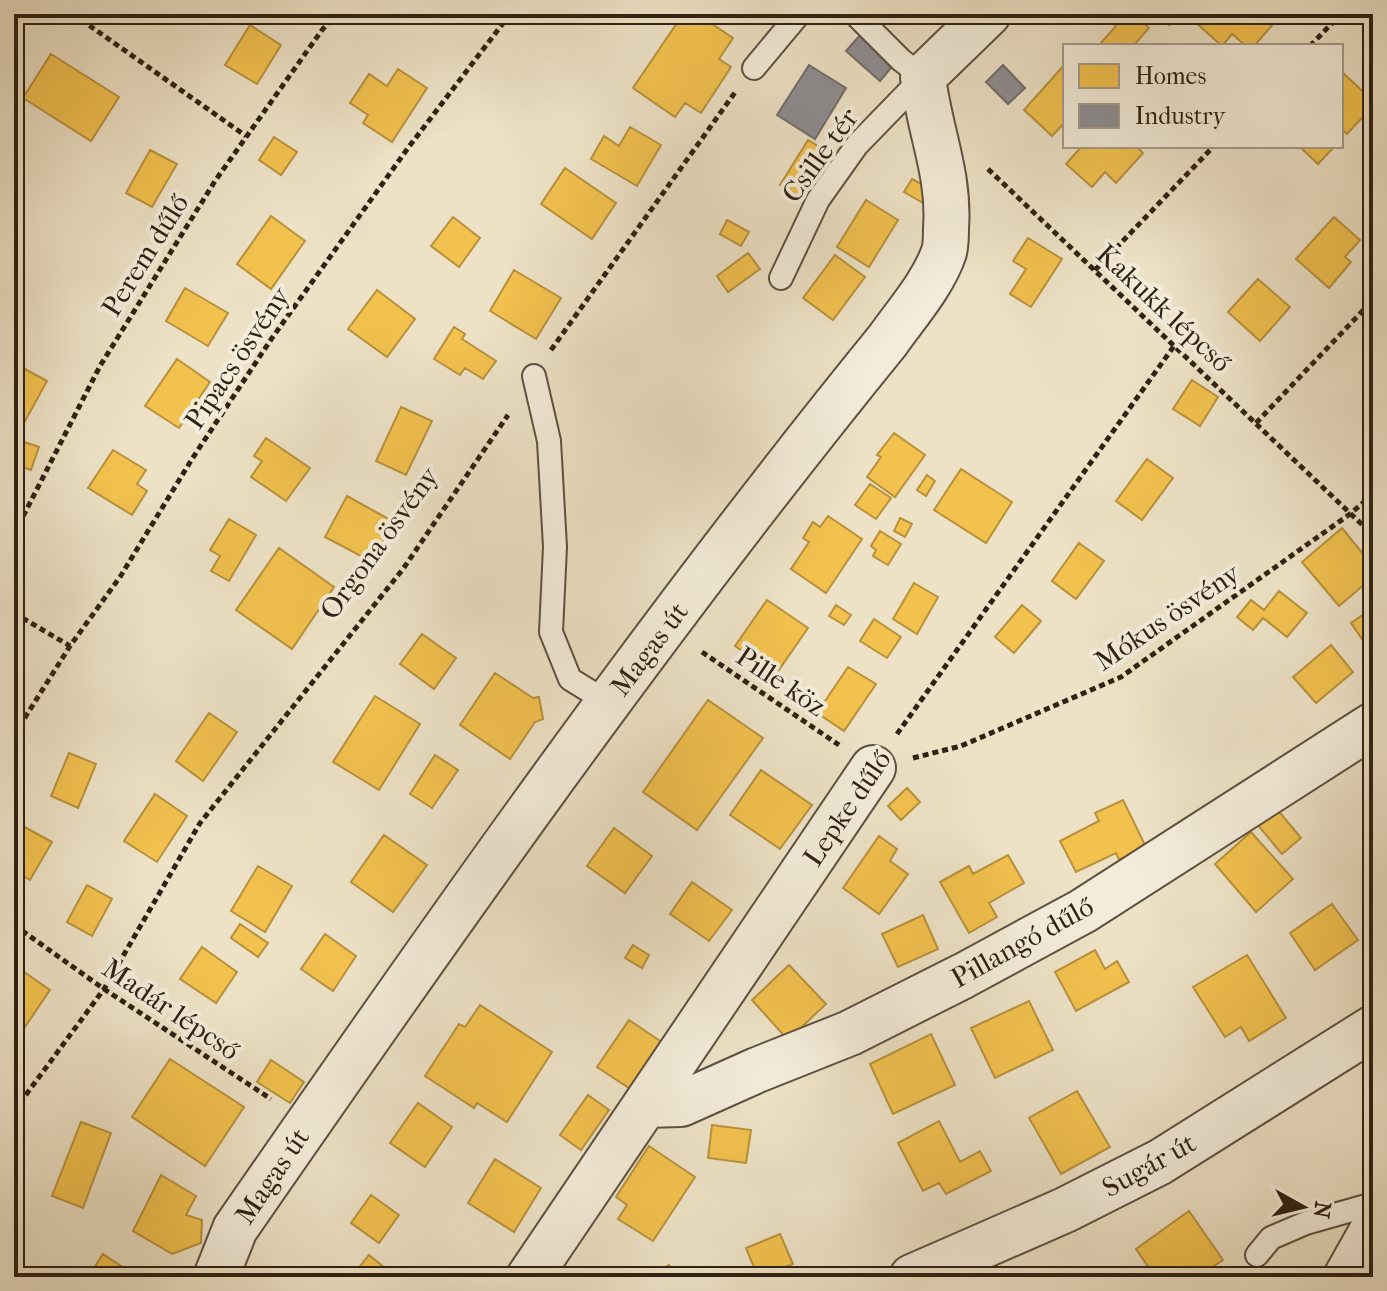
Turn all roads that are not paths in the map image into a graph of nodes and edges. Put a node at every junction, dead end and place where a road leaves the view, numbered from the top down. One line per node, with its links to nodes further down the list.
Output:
1 (799, 14): 4 (lane)
2 (855, 14): 5 (lane)
3 (988, 14): 5 (street)
4 (754, 68)
5 (923, 77): 6 (lane, Csille tér); 8 (street, Magas út)
6 (781, 278)
7 (534, 376): 8 (lane)
8 (609, 703): 16 (street, Magas út)
9 (1373, 725): 12 (street, Pillangó dűlő)
10 (873, 768): 12 (street, Lepke dűlő)
11 (1373, 1028): 18 (street, Sugár út)
12 (646, 1105): 17 (street, Lepke dűlő)
13 (1373, 1204): 15 (lane)
14 (1373, 1229): 19 (street)
15 (1257, 1255)
16 (216, 1277)
17 (529, 1277)
18 (912, 1277)
19 (1346, 1277)

